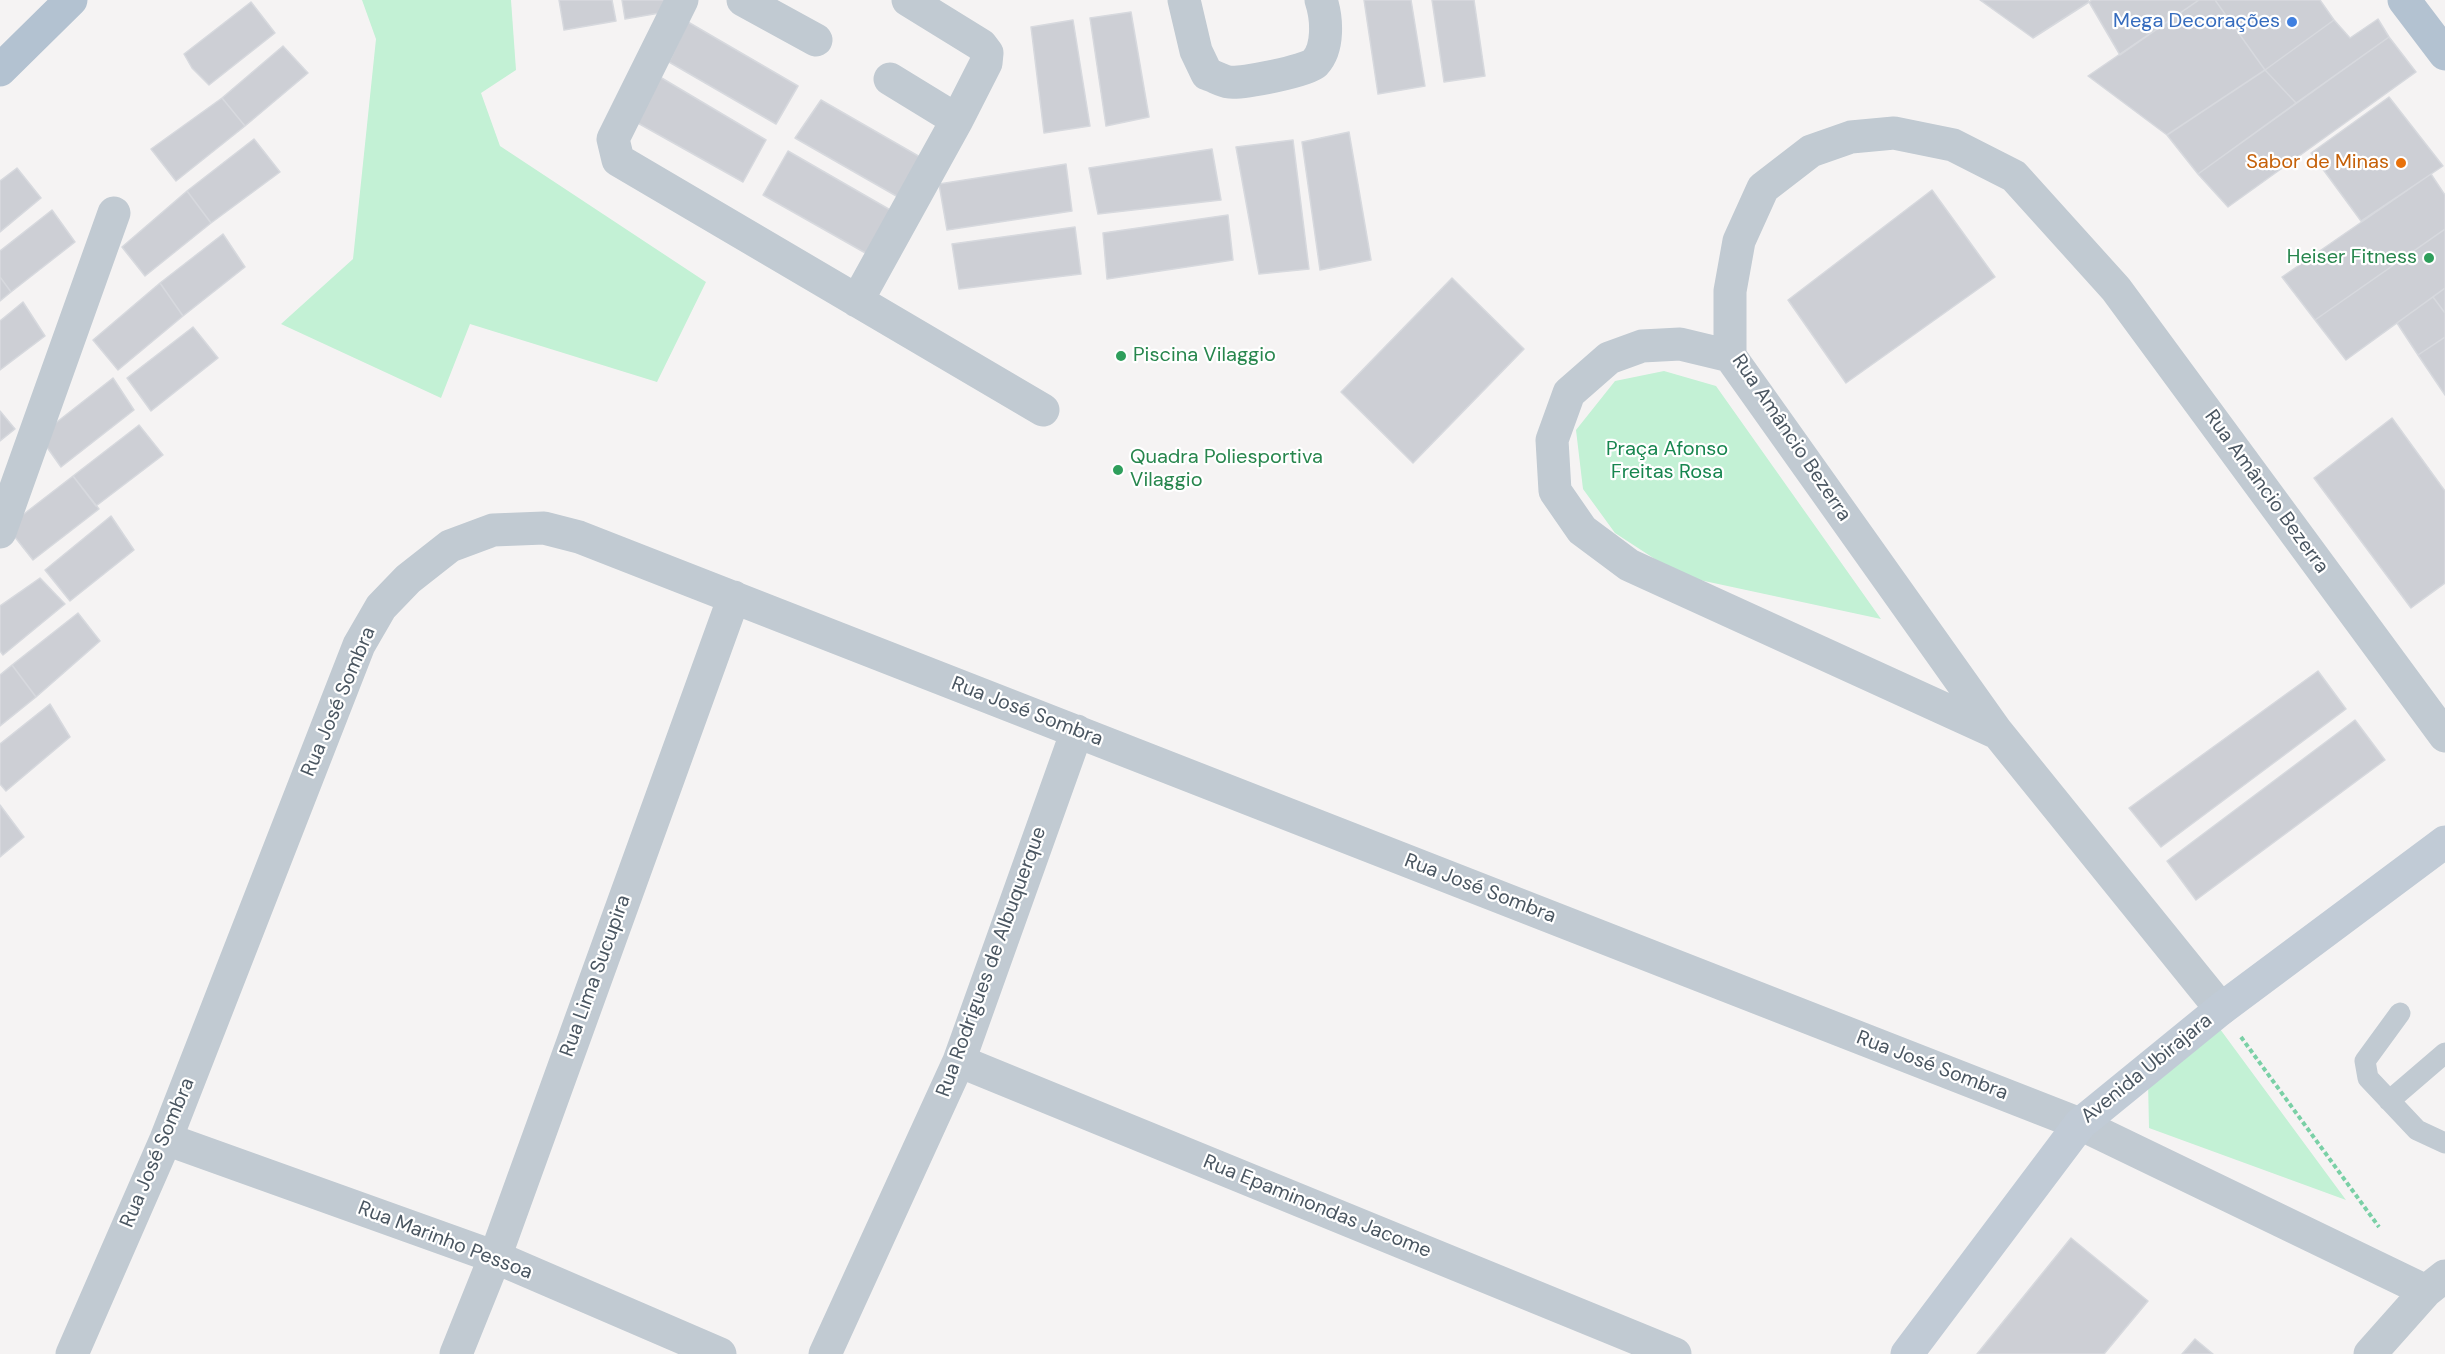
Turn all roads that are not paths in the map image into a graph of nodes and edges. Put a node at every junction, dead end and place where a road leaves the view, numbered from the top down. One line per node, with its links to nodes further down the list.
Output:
1 (71, 0): 10 (main road)
2 (682, 0): 14 (street)
3 (743, 0): 8 (street)
4 (908, 0): 12 (street)
5 (1184, 0): 6 (street)
6 (1322, 0)
7 (2404, 0): 9 (main road)
8 (816, 40)
9 (2445, 54)
10 (0, 70)
11 (890, 78): 12 (street)
12 (957, 120): 14 (street)
13 (114, 213): 17 (street)
14 (857, 301): 16 (street)
15 (1730, 356): 20 (street, Rua Amâncio Bezerra); 20 (street); 21 (street, Rua Amâncio Bezerra)
16 (1043, 410)
17 (0, 532)
18 (734, 597): 19 (street, Rua José Sombra); 29 (street, Rua José Sombra); 31 (street, Rua Lima Sucupira)
19 (1077, 731): 26 (street, Rua Rodrigues de Albuquerque); 28 (street, Rua José Sombra)
20 (1997, 732): 23 (street, Rua Amâncio Bezerra)
21 (2445, 736)
22 (2445, 842): 23 (street, Avenida Ubirajara)
23 (2221, 1009): 28 (street, Avenida Ubirajara)
24 (2400, 1013): 27 (lane)
25 (2445, 1053): 27 (lane)
26 (959, 1061): 36 (street, Rua Rodrigues de Albuquerque); 37 (street, Rua Epaminondas Jacome)
27 (2389, 1101): 30 (lane)
28 (2080, 1124): 32 (street, Rua José Sombra); 38 (street, Avenida Ubirajara)
29 (166, 1139): 31 (street, Rua Marinho Pessoa); 33 (street, Rua José Sombra)
30 (2445, 1143)
31 (495, 1257): 34 (street, Rua Lima Sucupira); 35 (street, Rua Marinho Pessoa)
32 (2435, 1284): 39 (street)
33 (72, 1354)
34 (456, 1354)
35 (720, 1354)
36 (825, 1354)
37 (1675, 1354)
38 (1906, 1354)
39 (2370, 1354)

